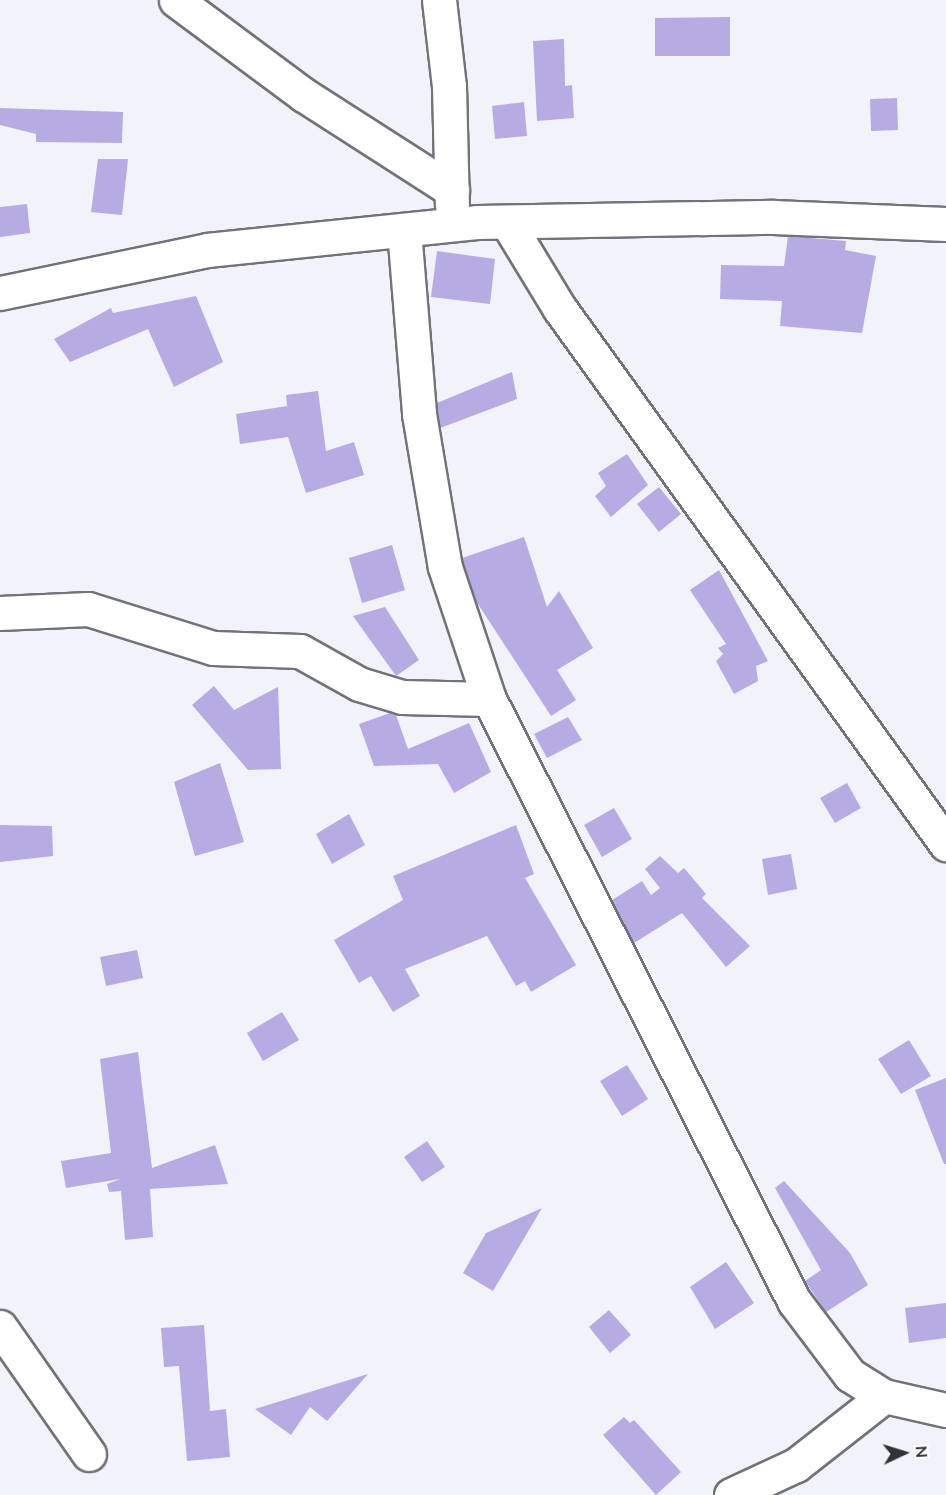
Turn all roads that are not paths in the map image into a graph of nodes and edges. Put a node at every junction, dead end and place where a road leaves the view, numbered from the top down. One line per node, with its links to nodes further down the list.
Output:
1 (176, 0): 3 (street)
2 (439, 0): 3 (street)
3 (452, 190): 6 (street)
4 (507, 222): 5 (street); 6 (street); 11 (street)
5 (946, 224)
6 (453, 225): 7 (street)
7 (405, 230): 8 (street); 10 (street)
8 (0, 293)
9 (0, 613): 10 (street)
10 (489, 699): 13 (street)
11 (946, 844)
12 (0, 1327): 15 (street)
13 (884, 1396): 14 (street); 16 (street)
14 (946, 1410)
15 (89, 1454)
16 (731, 1495)

